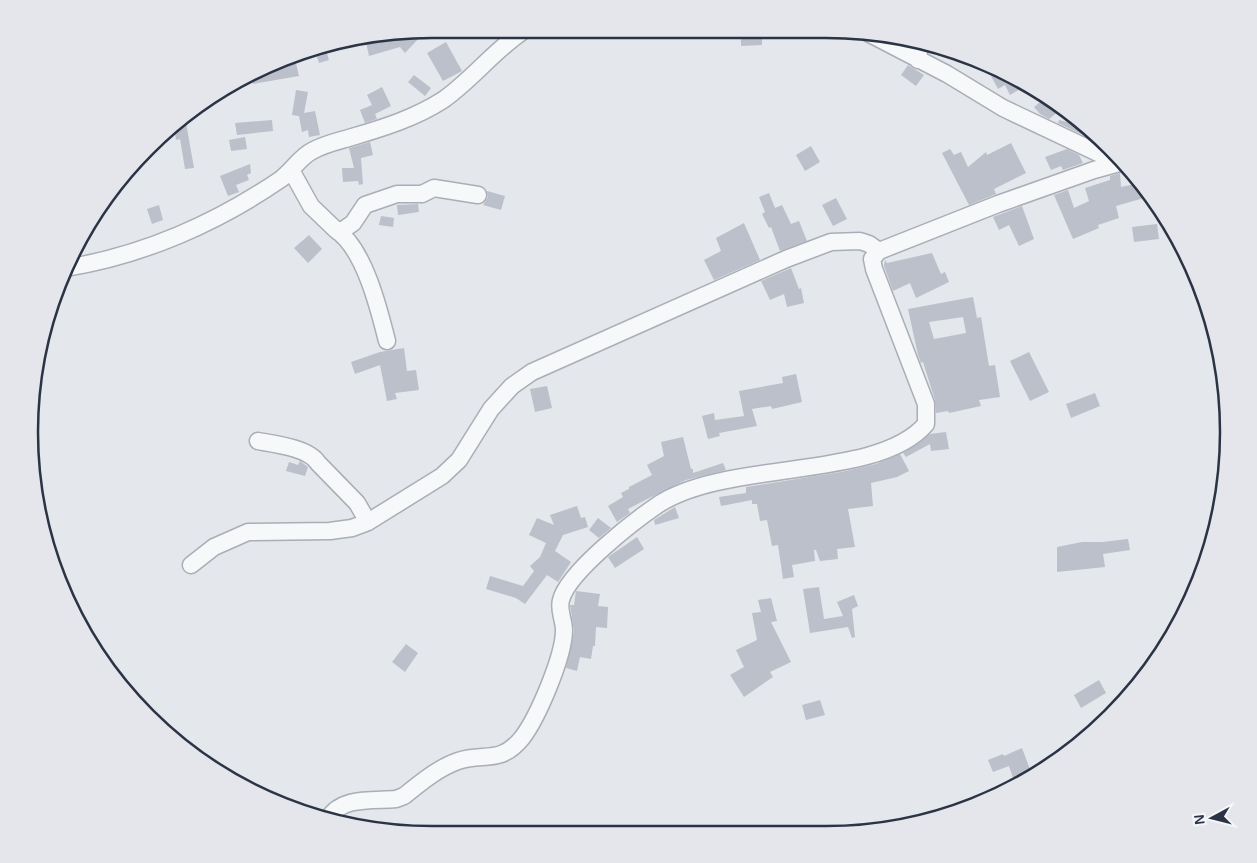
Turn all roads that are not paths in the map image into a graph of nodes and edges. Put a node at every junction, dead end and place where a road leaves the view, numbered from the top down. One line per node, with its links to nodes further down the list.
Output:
1 (512, 38): 7 (street)
2 (885, 42): 4 (street)
3 (919, 49): 4 (street)
4 (918, 60): 5 (street)
5 (1108, 157)
6 (1115, 165): 10 (street)
7 (291, 170): 9 (street); 11 (street)
8 (478, 195): 9 (street)
9 (336, 230): 12 (street)
10 (879, 251): 14 (street); 16 (street)
11 (74, 266)
12 (387, 341)
13 (258, 440): 14 (street)
14 (368, 522): 15 (street)
15 (191, 564)
16 (332, 812)

